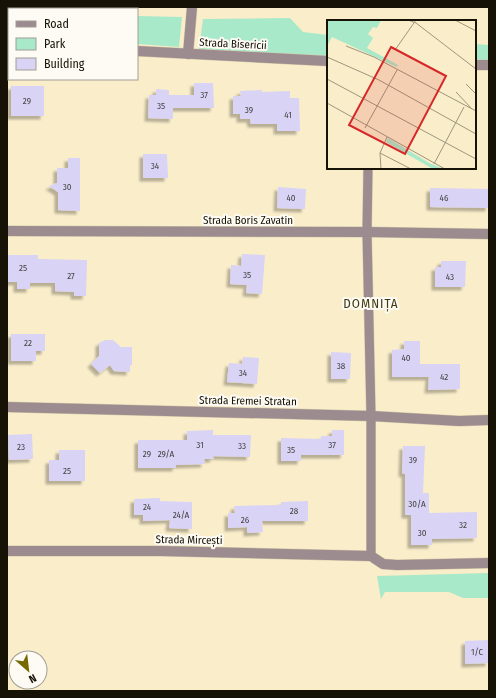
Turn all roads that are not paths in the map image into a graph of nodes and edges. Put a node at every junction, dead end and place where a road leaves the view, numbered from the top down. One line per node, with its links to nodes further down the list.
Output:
1 (192, 7): 3 (street)
2 (138, 51): 3 (street, Strada Bisericii)
3 (188, 54): 4 (street, Strada Bisericii)
4 (327, 61)
5 (476, 65): 6 (street)
6 (489, 65)
7 (368, 169): 9 (lane)
8 (7, 231): 9 (street, Strada Boris Zavatin)
9 (367, 232): 10 (street, Strada Boris Zavatin); 12 (lane)
10 (489, 234)
11 (7, 407): 12 (street, Strada Eremei Stratan)
12 (371, 416): 13 (street, Strada Eremei Stratan); 15 (lane)
13 (489, 420)
14 (7, 551): 15 (street, Strada Mircești)
15 (371, 556): 16 (street)
16 (489, 563)

